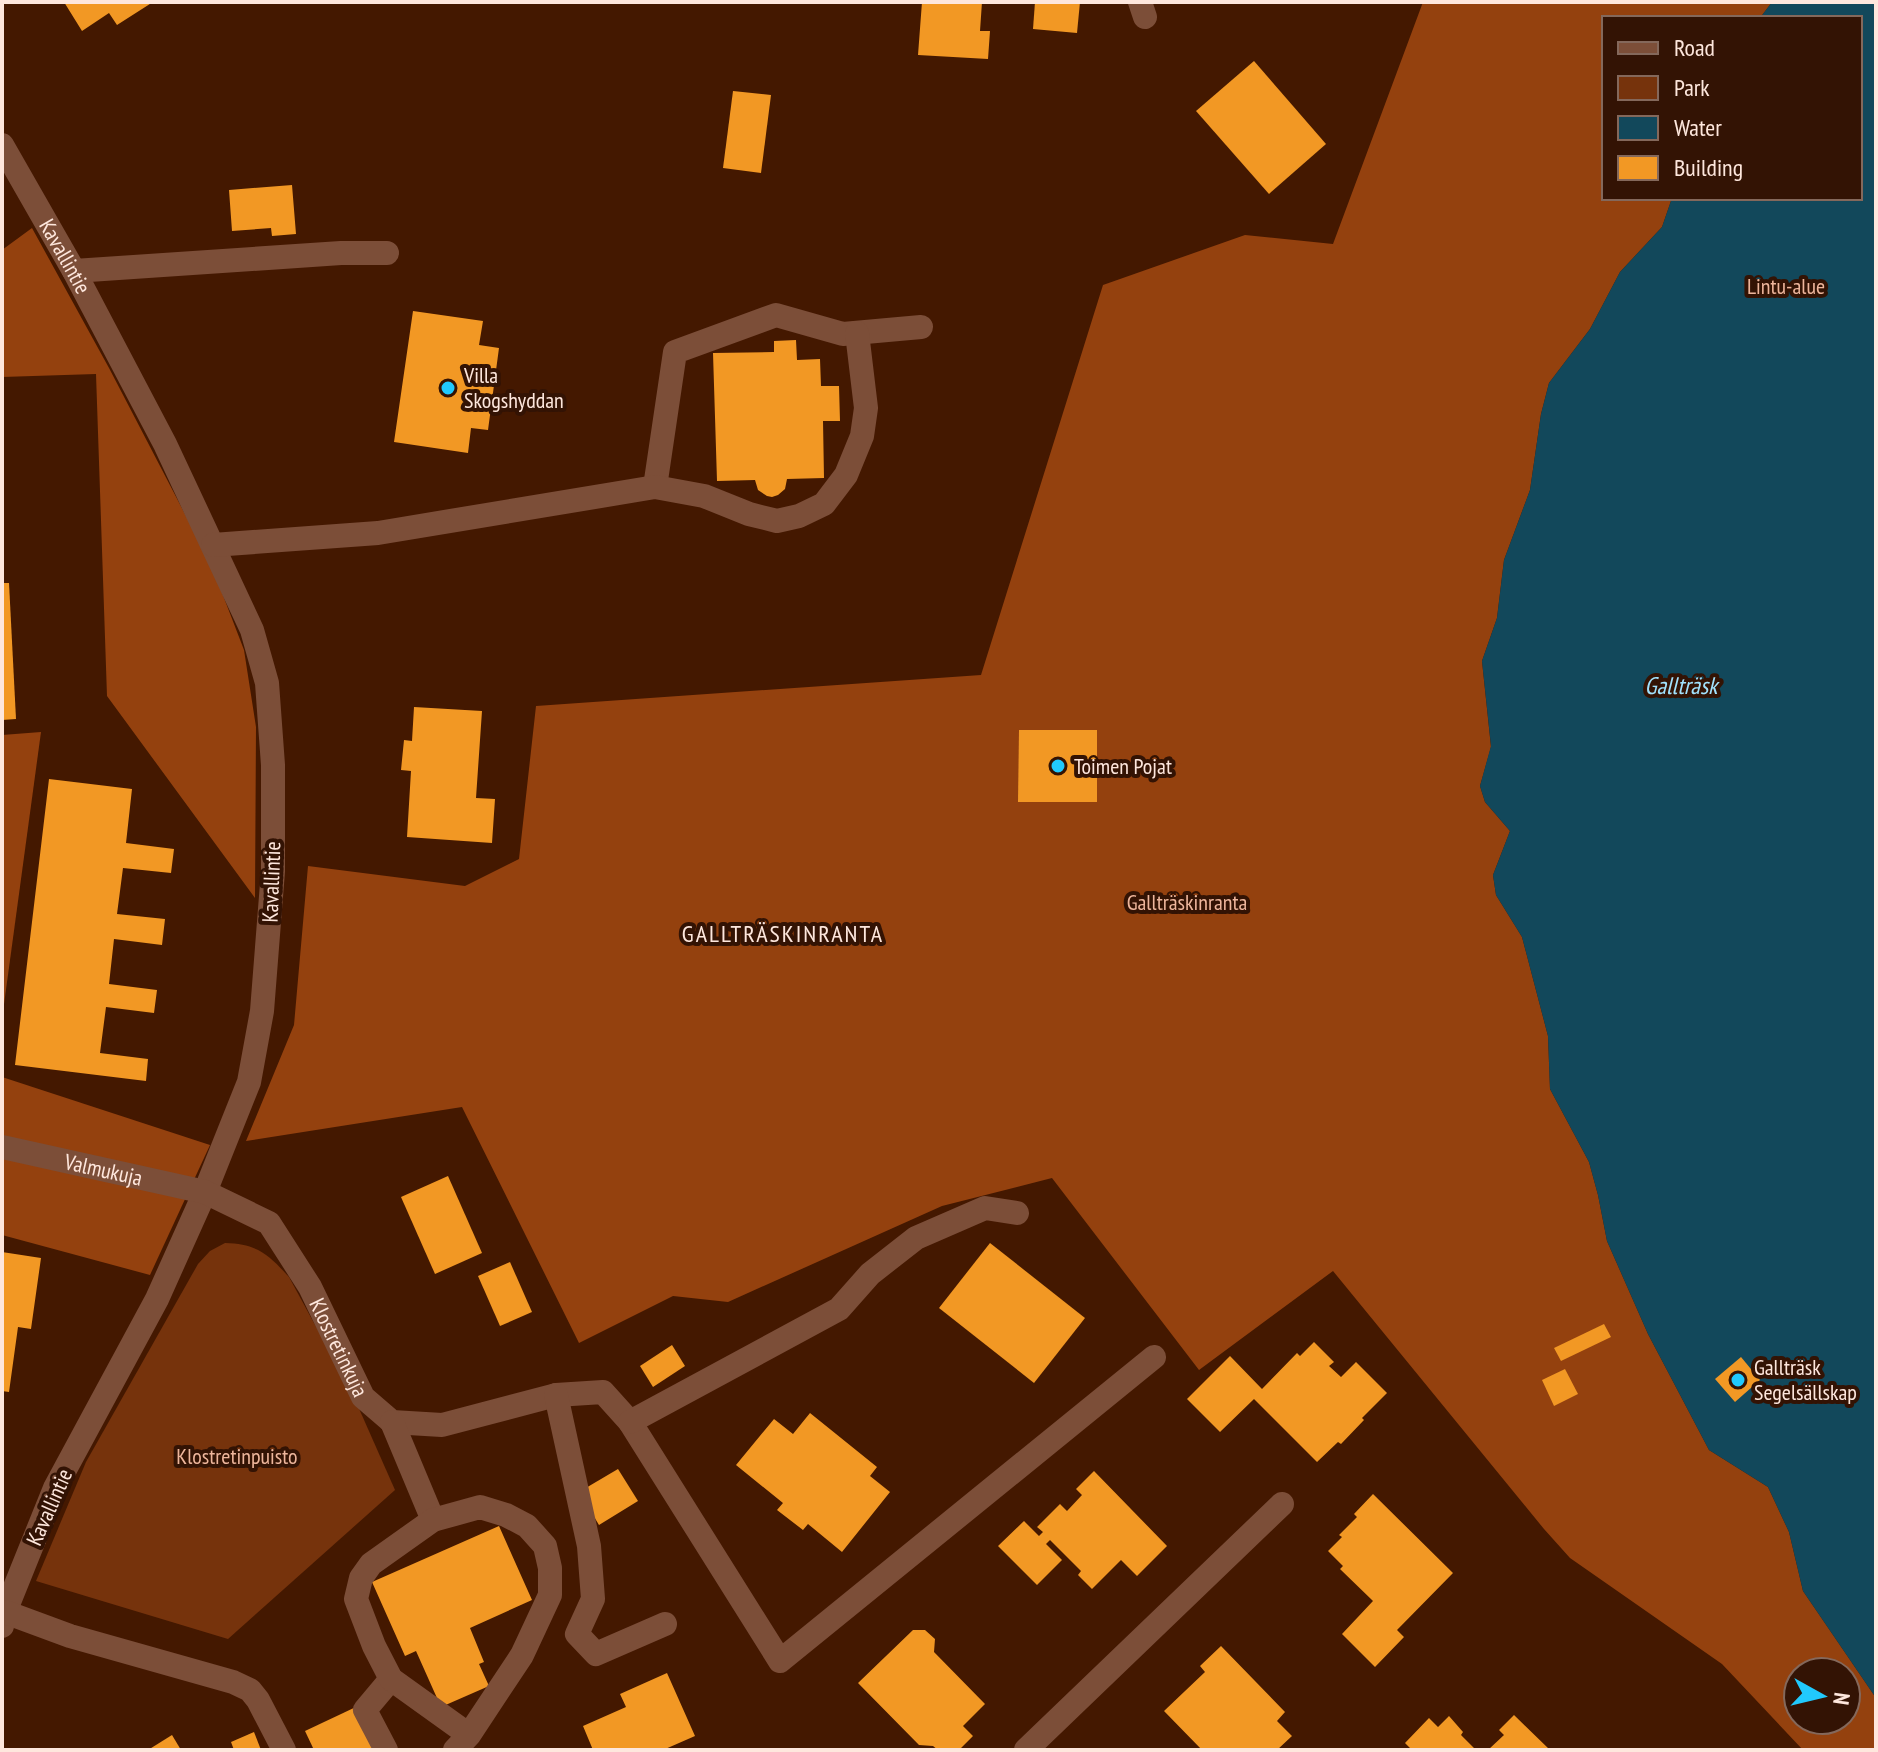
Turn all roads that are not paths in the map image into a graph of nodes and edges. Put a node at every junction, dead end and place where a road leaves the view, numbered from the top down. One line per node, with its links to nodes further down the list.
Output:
1 (2, 145): 3 (street, Kavallintie)
2 (387, 253): 3 (street)
3 (74, 271): 7 (street, Kavallintie)
4 (921, 327): 5 (street)
5 (857, 333): 6 (street); 6 (street)
6 (655, 487): 7 (street)
7 (213, 545): 9 (street, Kavallintie)
8 (2, 1147): 9 (street, Valmukuja)
9 (205, 1192): 13 (street, Klostretinkuja); 17 (street, Kavallintie)
10 (1017, 1213): 14 (street)
11 (1154, 1357): 14 (street)
12 (556, 1395): 13 (street); 14 (street); 18 (street)
13 (392, 1422): 16 (street)
14 (630, 1422)
15 (1282, 1504): 23 (street)
16 (433, 1520): 19 (street); 20 (street)
17 (3, 1619): 21 (street)
18 (665, 1624)
19 (391, 1679): 20 (street); 22 (street)
20 (462, 1743)
21 (284, 1750)
22 (386, 1750)
23 (1026, 1750)

